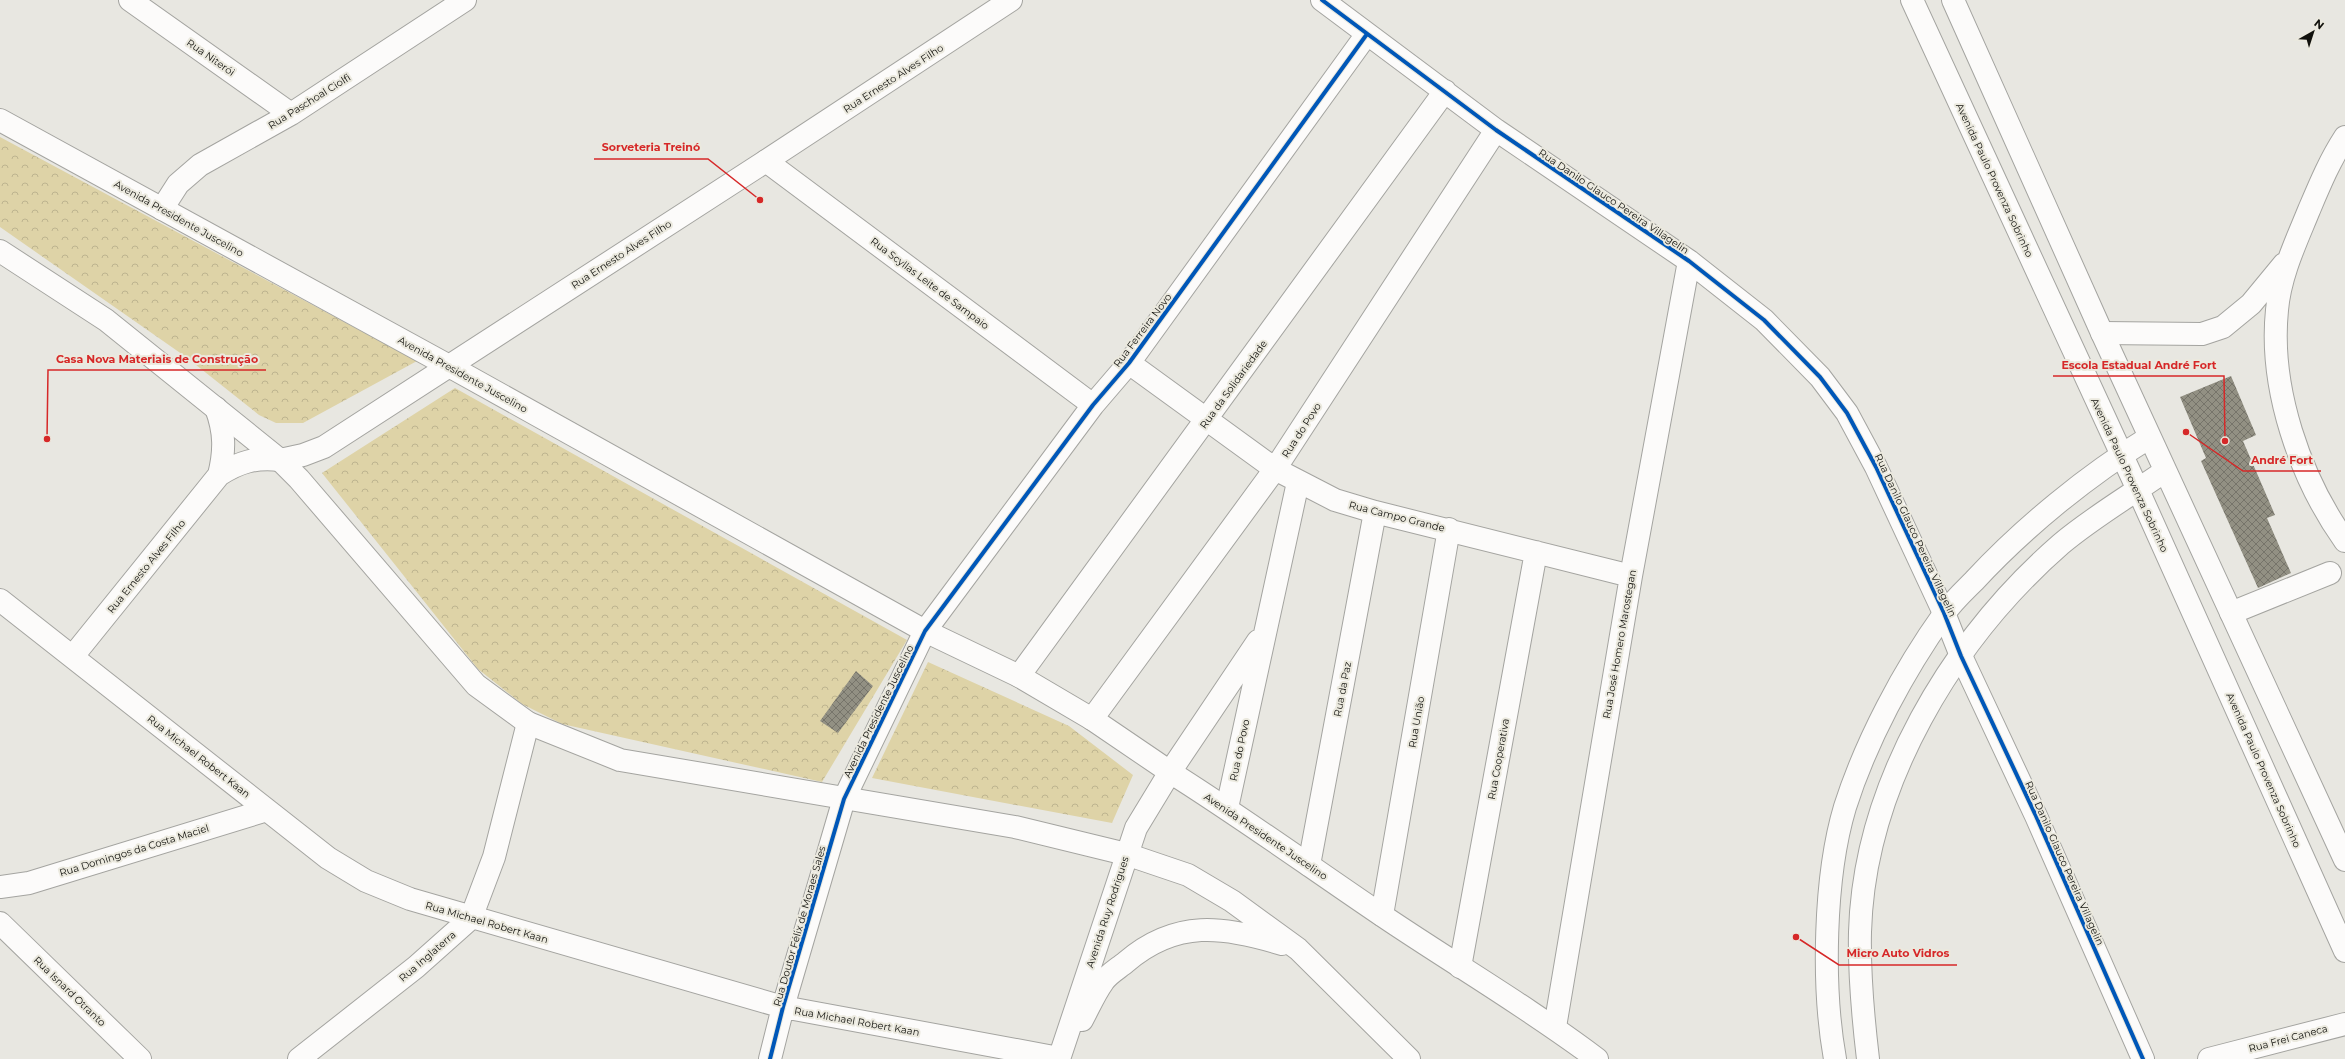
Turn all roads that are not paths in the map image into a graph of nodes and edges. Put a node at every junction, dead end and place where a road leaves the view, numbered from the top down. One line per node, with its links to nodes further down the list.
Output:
1 (130, 0): 9 (street, Rua Niterói)
2 (465, 0): 9 (street, Rua Paschoal Ciolfi)
3 (1011, 0): 13 (street, Rua Ernesto Alves Filho)
4 (1322, 0): 7 (street, Rua Danilo Glauco Pereira Villagelin)
5 (1912, 0): 25 (street, Avenida Paulo Provenza Sobrinho)
6 (1953, 0): 18 (street)
7 (1367, 34): 8 (street, Rua Danilo Glauco Pereira Villagelin); 19 (street, Rua Ferreira Novo)
8 (1446, 91): 11 (street, Rua Danilo Glauco Pereira Villagelin); 23 (street, Rua da Solidariedade)
9 (291, 114): 14 (street, Rua Paschoal Ciolfi)
10 (0, 120): 14 (street, Avenida Presidente Juscelino)
11 (1496, 130): 17 (street, Rua Danilo Glauco Pereira Villagelin); 27 (street, Rua do Povo)
12 (2345, 137): 16 (street)
13 (766, 161): 20 (street, Rua Ernesto Alves Filho); 21 (street, Rua Scyllas Leite de Sampaio)
14 (162, 209): 20 (street, Avenida Presidente Juscelino)
15 (0, 251): 22 (street)
16 (2289, 258): 18 (street); 34 (street)
17 (1689, 261): 37 (street, Rua José Homero Marostegan); 39 (street, Rua Danilo Glauco Pereira Villagelin)
18 (2102, 333): 24 (street)
19 (1129, 363): 21 (street, Rua Ferreira Novo); 23 (street, Rua Campo Grande)
20 (449, 366): 26 (street, Rua Ernesto Alves Filho); 41 (street, Avenida Presidente Juscelino)
21 (1093, 405): 41 (street, Rua Ferreira Novo)
22 (216, 408): 26 (street); 29 (street, Rua Ernesto Alves Filho)
23 (1207, 419): 27 (street, Rua Campo Grande); 45 (street, Rua da Solidariedade)
24 (2150, 437): 25 (street); 28 (street)
25 (2121, 455): 31 (street, Avenida Paulo Provenza Sobrinho); 39 (street)
26 (280, 460): 29 (street, Rua Ernesto Alves Filho); 47 (street)
27 (1275, 469): 30 (street, Rua Campo Grande); 46 (street, Rua do Povo)
28 (2165, 471): 31 (street); 40 (street)
29 (219, 475): 43 (street, Rua Ernesto Alves Filho)
30 (1298, 482): 32 (street, Rua Campo Grande); 42 (street, Rua do Povo)
31 (2138, 490): 44 (street); 60 (street, Avenida Paulo Provenza Sobrinho)
32 (1374, 512): 33 (street, Rua Campo Grande); 54 (street, Rua da Paz)
33 (1449, 529): 35 (street, Rua Campo Grande); 56 (street, Rua União)
34 (2345, 541)
35 (1536, 552): 37 (street, Rua Campo Grande); 61 (street, Rua Cooperativa)
36 (2330, 573): 40 (street)
37 (1630, 576): 64 (street, Rua José Homero Marostegan)
38 (0, 600): 43 (street, Rua Michael Robert Kaan)
39 (1944, 613): 44 (street, Rua Danilo Glauco Pereira Villagelin); 71 (street)
40 (2231, 613): 53 (street)
41 (925, 631): 45 (street, Avenida Presidente Juscelino); 49 (street, Avenida Presidente Juscelino)
42 (1264, 631): 48 (street, Avenida Ruy Rodrigues); 50 (street, Rua do Povo)
43 (73, 656): 51 (street, Rua Michael Robert Kaan)
44 (1961, 656): 72 (street); 73 (street, Rua Danilo Glauco Pereira Villagelin)
45 (1018, 676): 46 (street, Avenida Presidente Juscelino)
46 (1092, 719): 48 (street, Avenida Presidente Juscelino)
47 (528, 723): 49 (street); 57 (street, Rua Inglaterra)
48 (1170, 772): 50 (street, Avenida Presidente Juscelino); 52 (street, Avenida Ruy Rodrigues)
49 (844, 799): 52 (street); 62 (street, Rua Doutor Félix de Moraes Sales)
50 (1228, 808): 54 (street, Avenida Presidente Juscelino)
51 (266, 810): 55 (street, Rua Domingos da Costa Maciel); 57 (street, Rua Michael Robert Kaan)
52 (1126, 854): 59 (street); 68 (street, Avenida Ruy Rodrigues)
53 (2345, 860)
54 (1309, 865): 56 (street, Avenida Presidente Juscelino)
55 (0, 887)
56 (1382, 915): 61 (street, Avenida Presidente Juscelino)
57 (471, 918): 62 (street, Rua Michael Robert Kaan); 66 (street, Rua Inglaterra)
58 (0, 923): 65 (street, Rua Isnard Otranto)
59 (1298, 949): 68 (street, Avenida Ruy Rodrigues); 69 (street)
60 (2345, 951)
61 (1460, 967): 64 (street, Avenida Presidente Juscelino)
62 (783, 1007): 67 (street, Rua Doutor Félix de Moraes Sales); 68 (street, Rua Michael Robert Kaan)
63 (2345, 1024): 74 (street, Rua Frei Caneca)
64 (1555, 1028): 70 (street, Avenida Presidente Juscelino)
65 (140, 1059)
66 (299, 1059)
67 (770, 1059)
68 (1059, 1059)
69 (1409, 1059)
70 (1597, 1059)
71 (1835, 1059)
72 (1868, 1059)
73 (2143, 1059)
74 (2209, 1059)

